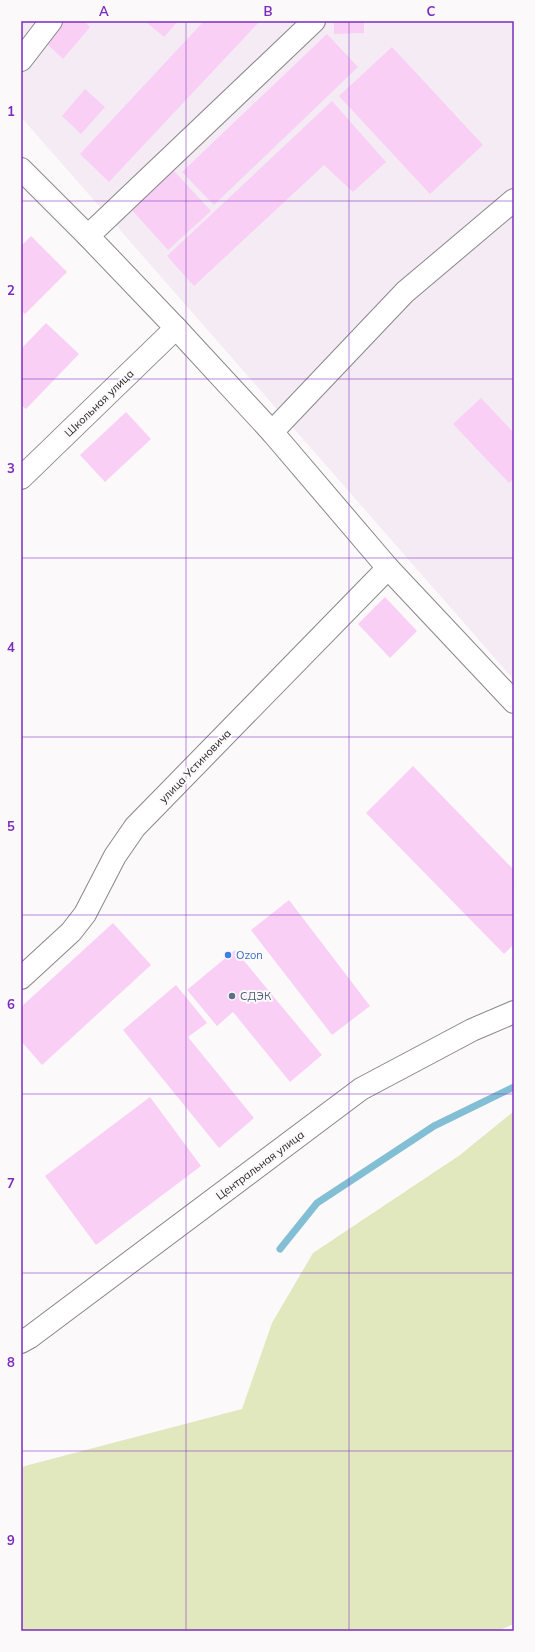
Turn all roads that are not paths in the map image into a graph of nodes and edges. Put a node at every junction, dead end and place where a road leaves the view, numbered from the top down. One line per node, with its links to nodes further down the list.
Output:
1 (51, 21): 3 (street)
2 (314, 21): 6 (street)
3 (21, 60)
4 (21, 169): 6 (street)
5 (514, 200): 8 (street)
6 (88, 236): 7 (street)
7 (176, 328): 8 (street); 9 (street, Школьная улица)
8 (272, 432): 10 (street)
9 (21, 478)
10 (388, 568): 11 (street); 12 (street, улица Устиновича)
11 (514, 702)
12 (21, 978)
13 (514, 1012): 14 (street, Центральная улица)
14 (21, 1342)

